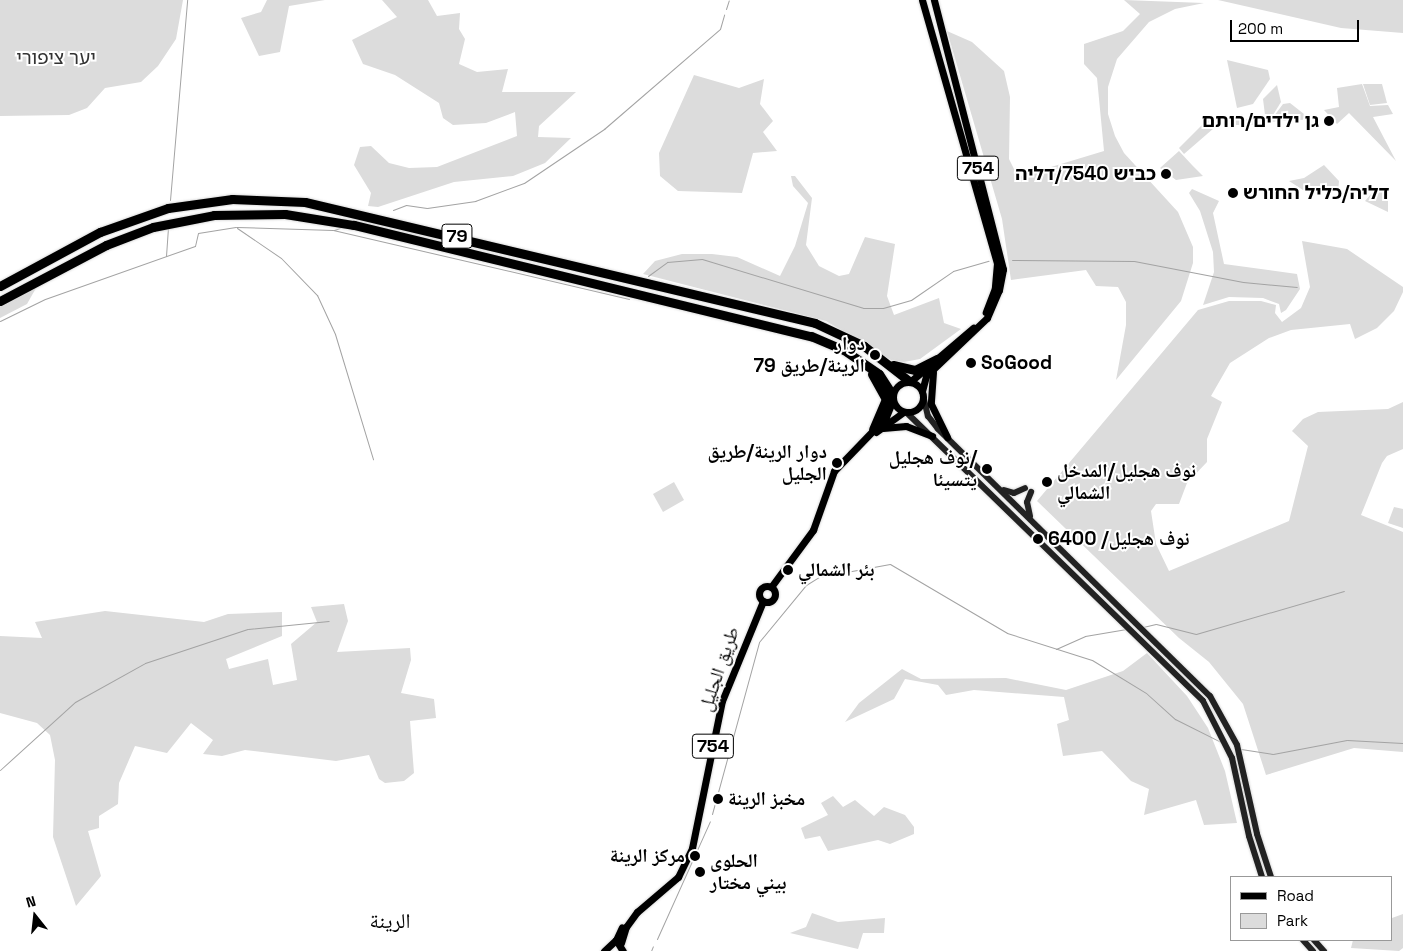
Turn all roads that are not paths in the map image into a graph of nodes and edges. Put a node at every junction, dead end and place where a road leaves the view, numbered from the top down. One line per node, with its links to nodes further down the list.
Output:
1 (922, 0): 7 (main road, 754)
2 (934, 0): 7 (main road, 754)
3 (0, 286): 6 (highway, 79)
4 (0, 301): 5 (highway, 79)
5 (860, 361): 10 (highway, 79); 12 (highway)
6 (888, 363): 7 (highway); 8 (highway, 79)
7 (936, 363): 8 (main road, 754); 9 (main road, 754); 14 (main road)
8 (910, 381): 9 (main road); 10 (main road, 754)
9 (922, 393): 11 (main road, 754); 14 (main road)
10 (892, 397): 11 (main road); 12 (main road, 754)
11 (905, 412): 12 (main road, 754); 13 (main road)
12 (875, 430): 13 (main road); 19 (main road, طريق الجليل / 754)
13 (932, 436): 17 (main road)
14 (947, 437): 15 (main road)
15 (999, 488): 16 (main road); 16 (main road)
16 (1033, 521): 18 (main road)
17 (1262, 876)
18 (1271, 876)
19 (619, 941): 22 (main road, طريق الجليل); 23 (main road)
20 (1304, 941): 24 (main road)
21 (1315, 941): 25 (main road)
22 (604, 951)
23 (623, 951)
24 (1313, 951)
25 (1324, 951)

